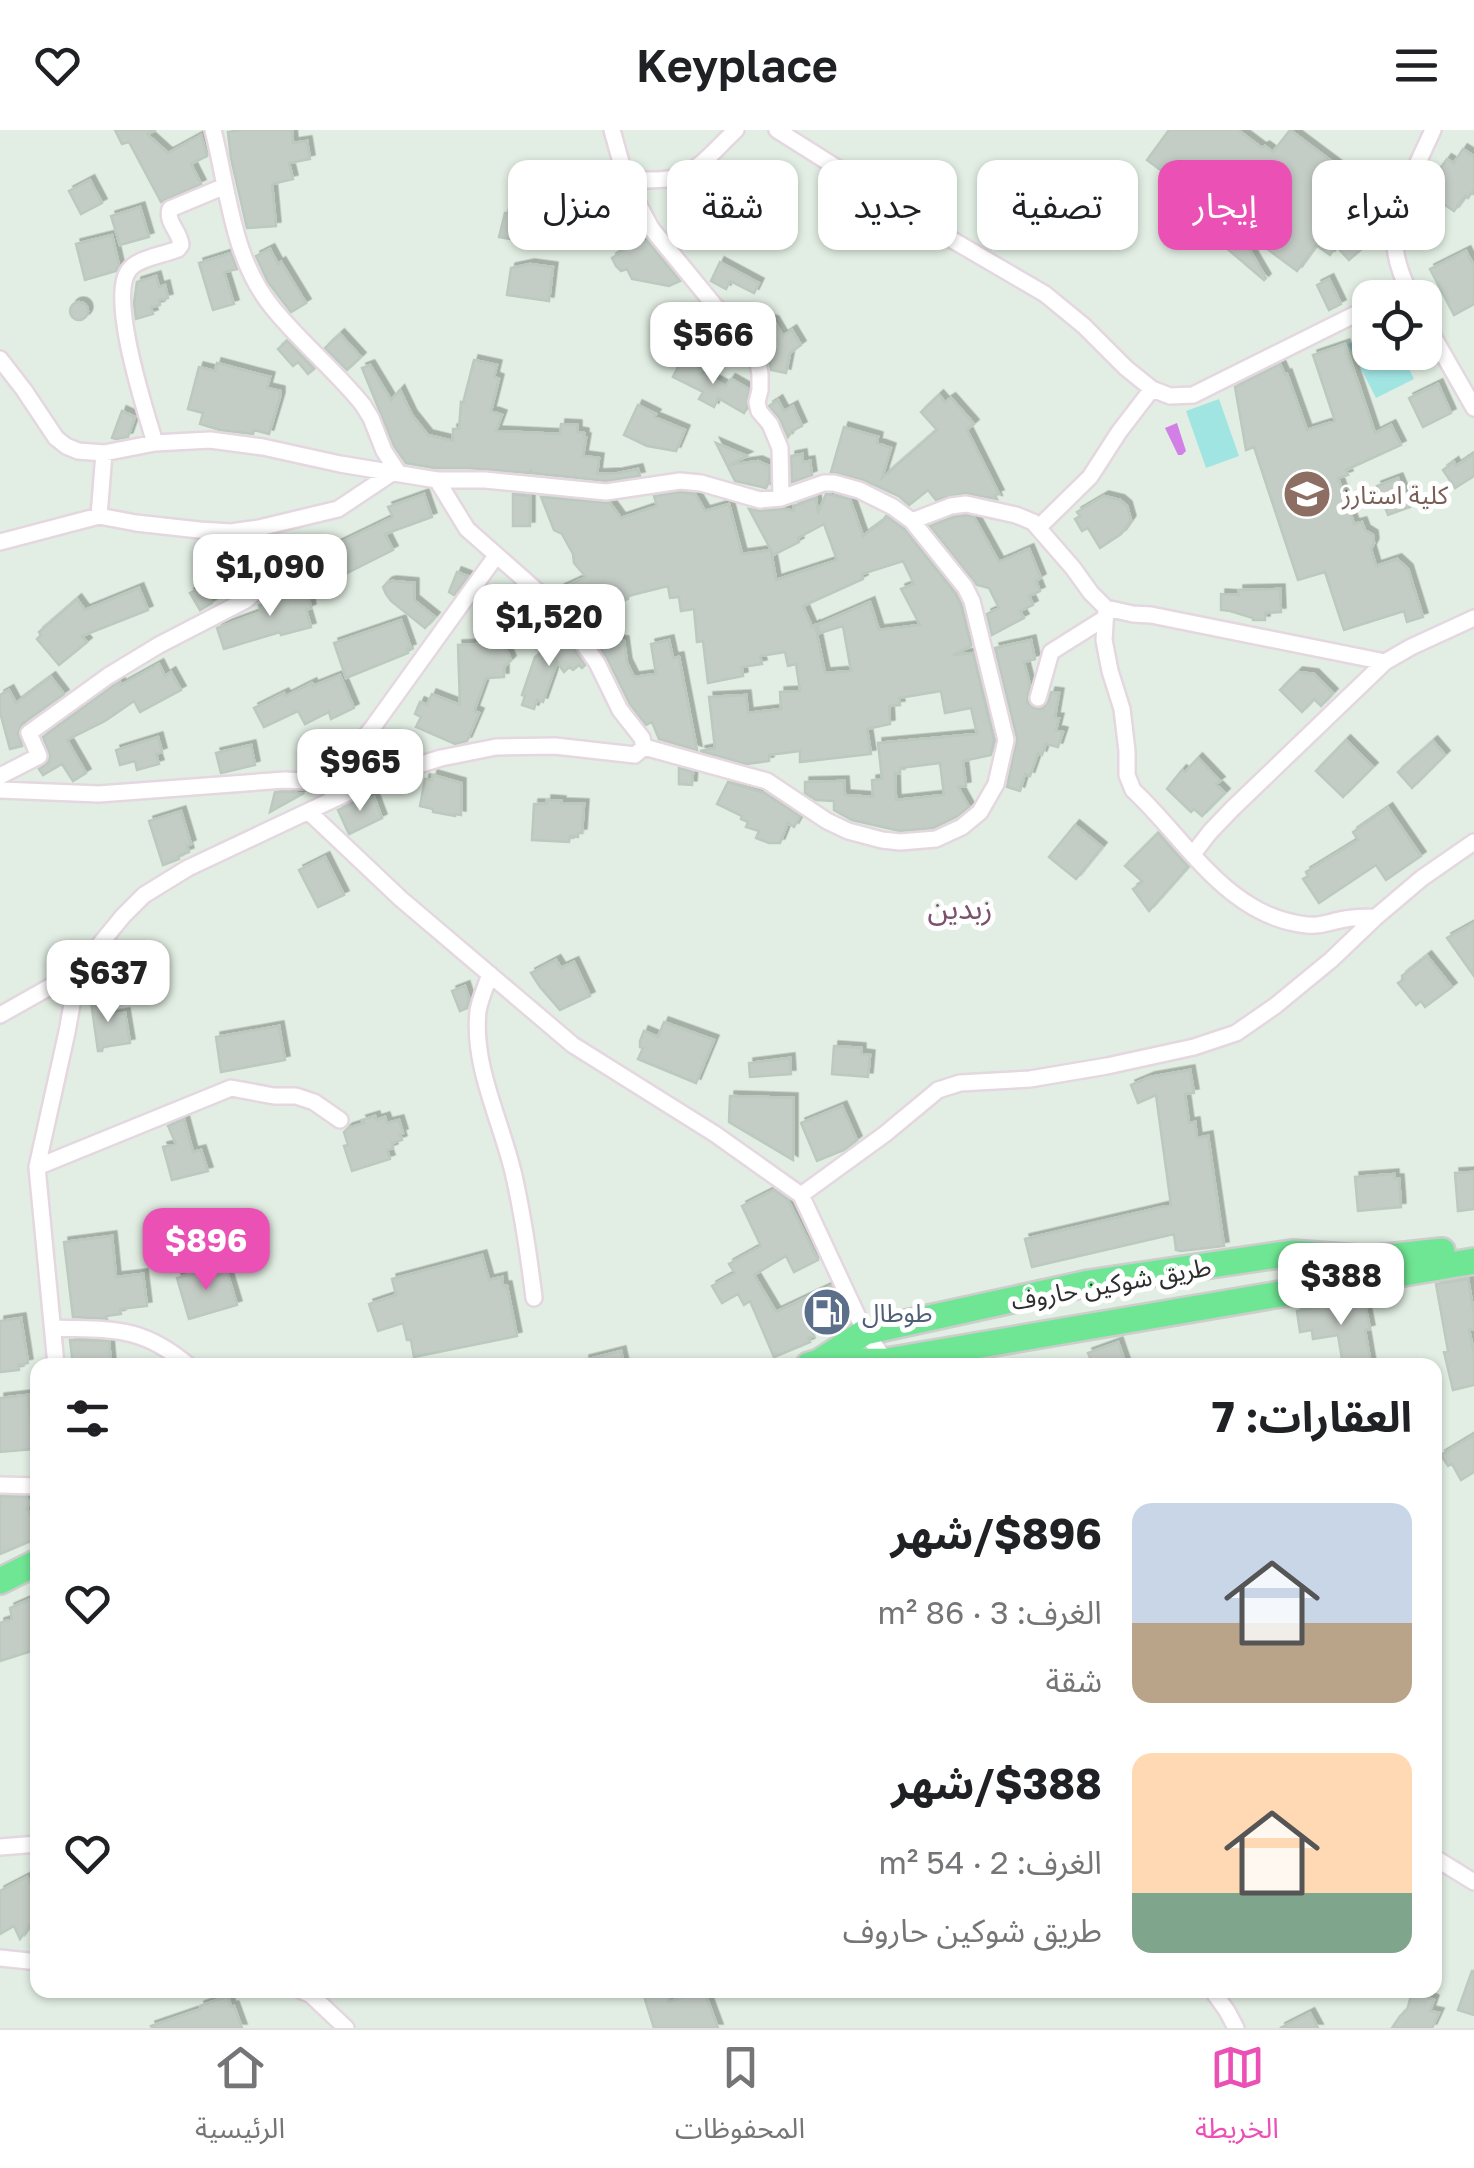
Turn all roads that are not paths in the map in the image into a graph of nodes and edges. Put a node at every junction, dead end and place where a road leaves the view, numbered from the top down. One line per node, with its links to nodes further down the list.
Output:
1 (213, 130): 8 (street)
2 (612, 130): 6 (street)
3 (736, 130): 7 (street)
4 (776, 130): 14 (street)
5 (1433, 130): 10 (street)
6 (620, 160)
7 (647, 179)
8 (225, 186): 16 (street); 18 (street)
9 (647, 220): 20 (street)
10 (1405, 280)
11 (1352, 315): 14 (street)
12 (1442, 352): 15 (street)
13 (0, 359): 17 (street)
14 (1152, 389): 23 (street)
15 (1474, 408)
16 (155, 443): 17 (street); 18 (street)
17 (104, 452): 21 (street)
18 (396, 473): 19 (street); 21 (street)
19 (437, 480): 20 (street); 26 (street)
20 (781, 498): 22 (street)
21 (98, 516): 24 (street)
22 (912, 520): 23 (street); 31 (street)
23 (1038, 528): 27 (street)
24 (0, 542)
25 (298, 554): 32 (street)
26 (496, 556): 31 (street); 33 (street)
27 (1106, 613): 29 (street); 30 (street); 38 (street)
28 (1474, 618): 29 (street)
29 (1385, 662): 38 (street)
30 (1038, 698)
31 (644, 747): 35 (street)
32 (0, 776)
33 (326, 782): 34 (street); 35 (street)
34 (0, 790)
35 (336, 799): 36 (street)
36 (309, 812): 40 (street); 41 (street)
37 (1474, 842): 39 (street)
38 (1194, 854): 39 (street)
39 (1376, 917): 45 (street)
40 (78, 972): 42 (street); 44 (street)
41 (490, 974): 45 (street); 48 (street)
42 (0, 1014)
43 (340, 1120): 44 (street)
44 (37, 1166): 49 (street)
45 (801, 1195): 50 (street)
46 (1474, 1247): 50 (main road, طريق شوكين حاروف)
47 (1474, 1262): 55 (main road, طريق شوكين حاروف)
48 (534, 1298)
49 (54, 1328): 51 (street); 52 (street)
50 (865, 1332): 53 (main road, طريق شوكين حاروف); 54 (street)
51 (56, 1358)
52 (178, 1358)
53 (824, 1358)
54 (884, 1358)
55 (917, 1358)
56 (0, 1484): 57 (street)
57 (30, 1486)
58 (30, 1566): 59 (main road)
59 (0, 1581)
60 (30, 1845): 61 (street)
61 (0, 1847)
62 (1442, 1862): 63 (street)
63 (1474, 1882)
64 (0, 1958): 65 (street)
65 (30, 1961)
66 (314, 1998): 68 (street)
67 (1217, 1998): 69 (street)
68 (346, 2028)
69 (1236, 2028)

